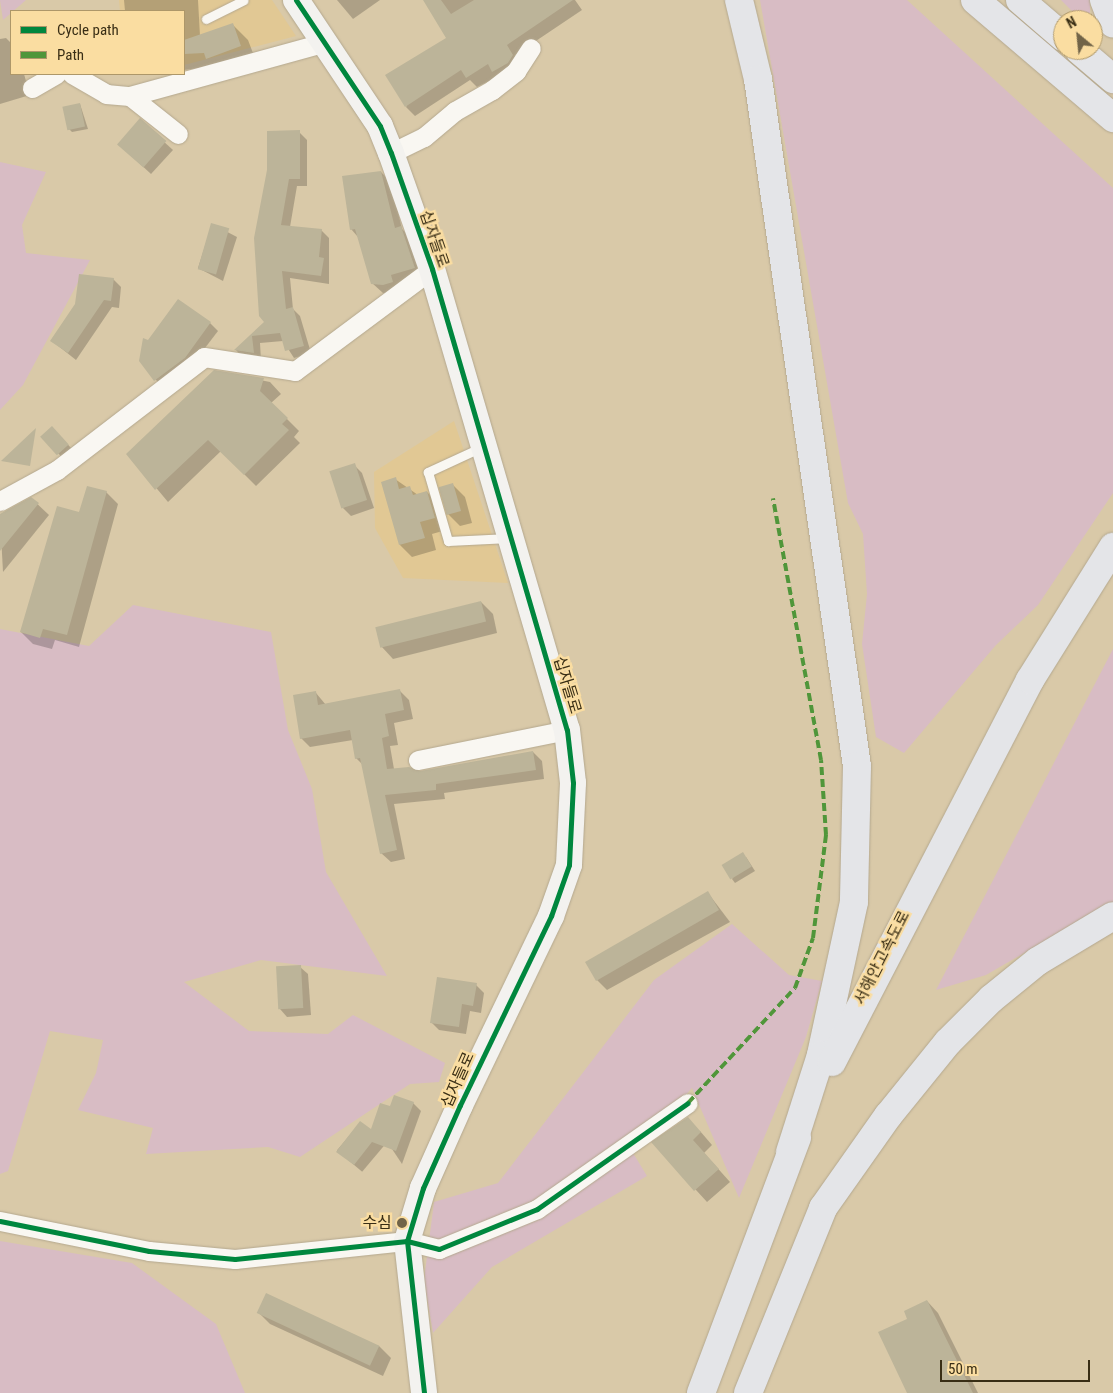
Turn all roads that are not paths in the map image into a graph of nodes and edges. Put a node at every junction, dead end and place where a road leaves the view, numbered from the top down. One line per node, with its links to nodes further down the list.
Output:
1 (244, 0): 7 (lane)
2 (739, 0): 30 (highway)
3 (975, 0): 18 (highway)
4 (1020, 0): 9 (highway)
5 (1104, 0): 8 (highway)
6 (297, 1): 10 (main road, 십자들로)
7 (206, 19)
8 (1113, 23)
9 (1053, 28)
10 (326, 42): 17 (street); 20 (main road, 십자들로)
11 (531, 48): 20 (street)
12 (1091, 60): 15 (highway)
13 (54, 75): 16 (street)
14 (74, 75): 17 (street)
15 (1113, 79)
16 (32, 88)
17 (130, 96): 19 (street)
18 (1113, 118)
19 (178, 134)
20 (391, 153): 21 (main road, 십자들로)
21 (432, 269): 22 (main road, 십자들로); 23 (street)
22 (482, 447): 24 (main road, 십자들로); 24 (lane)
23 (0, 501)
24 (509, 538): 26 (main road, 십자들로)
25 (1113, 547): 30 (highway, 서해안고속도로)
26 (567, 730): 27 (street); 32 (main road, 십자들로)
27 (418, 760)
28 (1113, 916): 35 (highway)
29 (688, 1103): 32 (street)
30 (790, 1152): 34 (highway, 서해안고속도로)
31 (0, 1221): 32 (street)
32 (407, 1241): 33 (main road, 십자들로)
33 (424, 1393)
34 (701, 1393)
35 (748, 1393)

